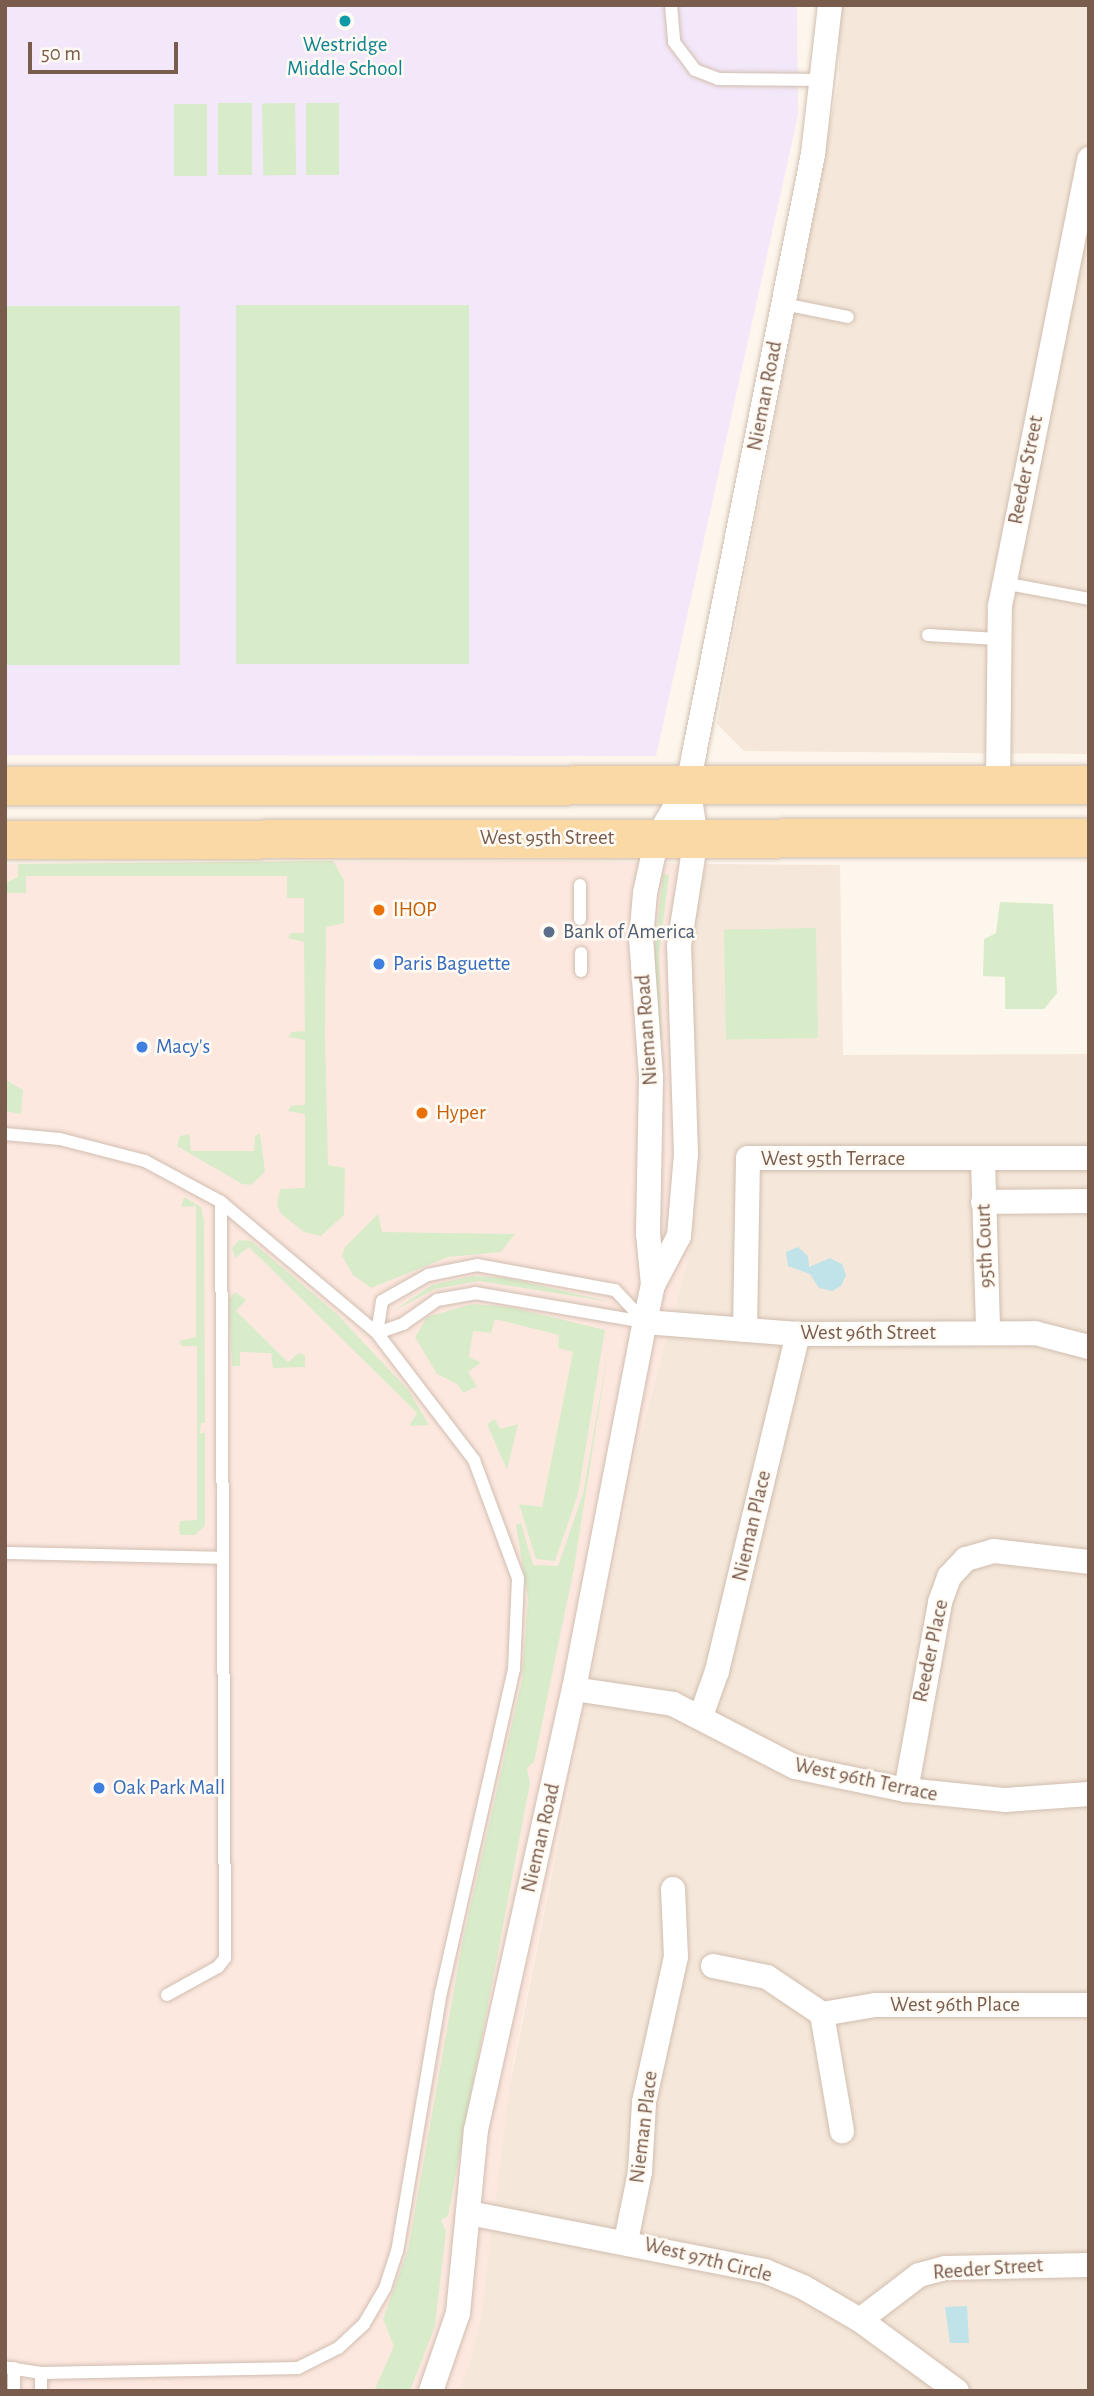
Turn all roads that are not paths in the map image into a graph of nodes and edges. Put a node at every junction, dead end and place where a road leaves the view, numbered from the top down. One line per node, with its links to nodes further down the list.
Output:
1 (671, 5): 3 (lane)
2 (830, 5): 3 (street, Nieman Road)
3 (824, 80): 5 (street, Nieman Road)
4 (1089, 159): 7 (street, Reeder Street)
5 (783, 304): 6 (lane); 11 (street, Nieman Road)
6 (848, 317)
7 (1003, 583): 8 (lane); 10 (street, Reeder Street)
8 (1089, 598)
9 (928, 635): 10 (lane)
10 (998, 639): 12 (street, Reeder Street)
11 (688, 785): 12 (main road); 14 (main road); 15 (street, Nieman Road); 16 (street, Nieman Road)
12 (998, 785): 13 (main road)
13 (1089, 785)
14 (5, 786)
15 (657, 838): 16 (main road, West 95th Street); 18 (main road, West 95th Street); 29 (street, Nieman Road)
16 (696, 838): 17 (main road, West 95th Street); 29 (street, Nieman Road)
17 (1089, 838)
18 (5, 840)
19 (580, 885): 20 (lane)
20 (580, 919)
21 (581, 953): 22 (lane)
22 (581, 971)
23 (5, 1134): 27 (lane)
24 (1089, 1158): 25 (street, West 95th Terrace)
25 (983, 1160): 28 (street, 95th Court); 31 (street, West 95th Terrace)
26 (1089, 1201): 28 (street)
27 (221, 1202): 33 (lane); 37 (lane)
28 (983, 1202): 32 (street, 95th Court)
29 (653, 1285): 30 (street, Nieman Road)
30 (645, 1322): 31 (street, West 96th Street); 33 (lane); 33 (lane); 39 (street, Nieman Road)
31 (746, 1330): 34 (street, West 96th Street)
32 (988, 1332): 34 (street, West 96th Street); 35 (street, West 96th Street)
33 (377, 1333): 54 (lane)
34 (798, 1334): 40 (street, Nieman Place)
35 (1089, 1346)
36 (5, 1553): 37 (lane)
37 (223, 1558): 45 (lane)
38 (1089, 1562): 41 (street, Reeder Place)
39 (574, 1689): 40 (street, West 96th Terrace); 49 (street, Nieman Road)
40 (701, 1716): 41 (street, West 96th Terrace)
41 (906, 1790): 42 (street, West 96th Terrace)
42 (1089, 1794)
43 (673, 1889): 50 (street, Nieman Place)
44 (713, 1966): 47 (street)
45 (167, 1995)
46 (1089, 2005): 47 (street, West 96th Place)
47 (822, 2014): 48 (street)
48 (842, 2132)
49 (469, 2213): 50 (street, West 97th Circle); 57 (street, Nieman Road)
50 (626, 2241): 52 (street, West 97th Circle)
51 (1089, 2264): 52 (street, Reeder Street)
52 (860, 2320): 58 (street, West 97th Circle)
53 (10, 2368): 54 (lane); 55 (lane)
54 (41, 2373): 56 (lane)
55 (14, 2391)
56 (41, 2391)
57 (431, 2391)
58 (957, 2391)

